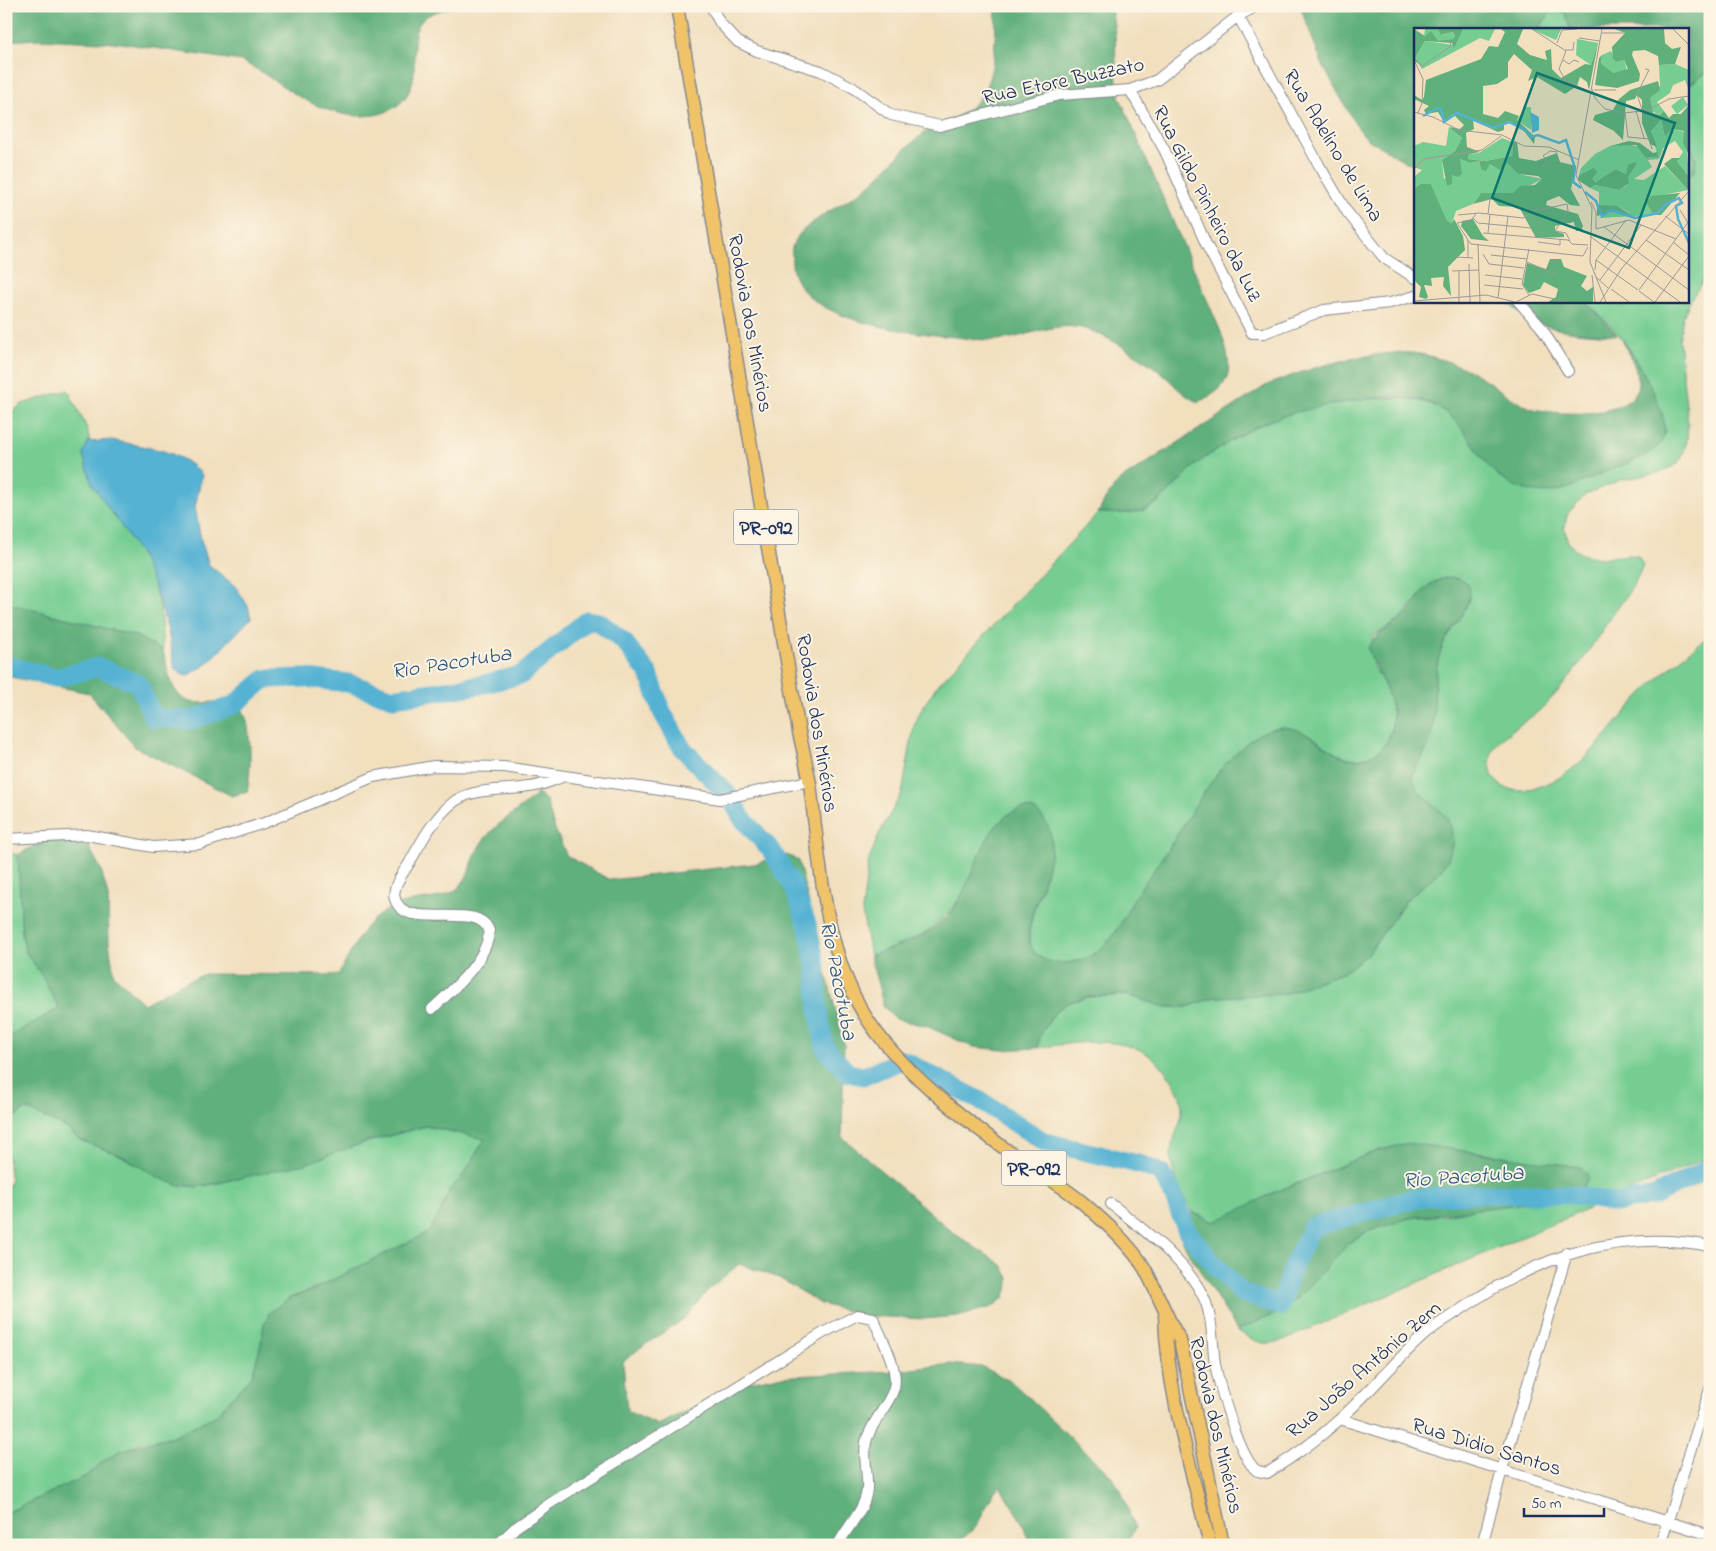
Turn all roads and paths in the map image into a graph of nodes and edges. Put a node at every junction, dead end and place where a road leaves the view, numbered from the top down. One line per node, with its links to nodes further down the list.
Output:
1 (677, 6): 11 (main road, Rodovia dos Minérios / PR-092)
2 (711, 6): 5 (street, Rua Etore Buzzato)
3 (1257, 6): 4 (street, Rua Etore Buzzato)
4 (1238, 16): 5 (street, Rua Etore Buzzato); 6 (street, Rua Adelino de Lima)
5 (1130, 90): 7 (street, Rua Gildo Pinheiro da Luz)
6 (1414, 277)
7 (1414, 296)
8 (1519, 302): 9 (street)
9 (1568, 371)
10 (562, 776): 11 (street); 12 (street); 13 (street)
11 (809, 781): 17 (main road, Rodovia dos Minérios / PR-092)
12 (6, 839)
13 (432, 1009)
14 (1111, 1204): 19 (street, Rua João Antônio Zem)
15 (1710, 1246): 16 (street, Rua João Antônio Zem)
16 (1567, 1253): 19 (street, Rua João Antônio Zem); 20 (street)
17 (1165, 1316): 25 (main road, Rodovia dos Minérios / PR-092); 26 (main road, Rodovia dos Minérios / PR-092)
18 (1710, 1389): 21 (street)
19 (1340, 1419): 20 (street, Rua Didio Santos)
20 (1502, 1470): 21 (street, Rua Didio Santos); 27 (street)
21 (1667, 1522): 22 (street, Rua Didio Santos); 28 (street)
22 (1710, 1535)
23 (497, 1545): 24 (street)
24 (838, 1545)
25 (1210, 1545)
26 (1223, 1545)
27 (1482, 1545)
28 (1660, 1545)

